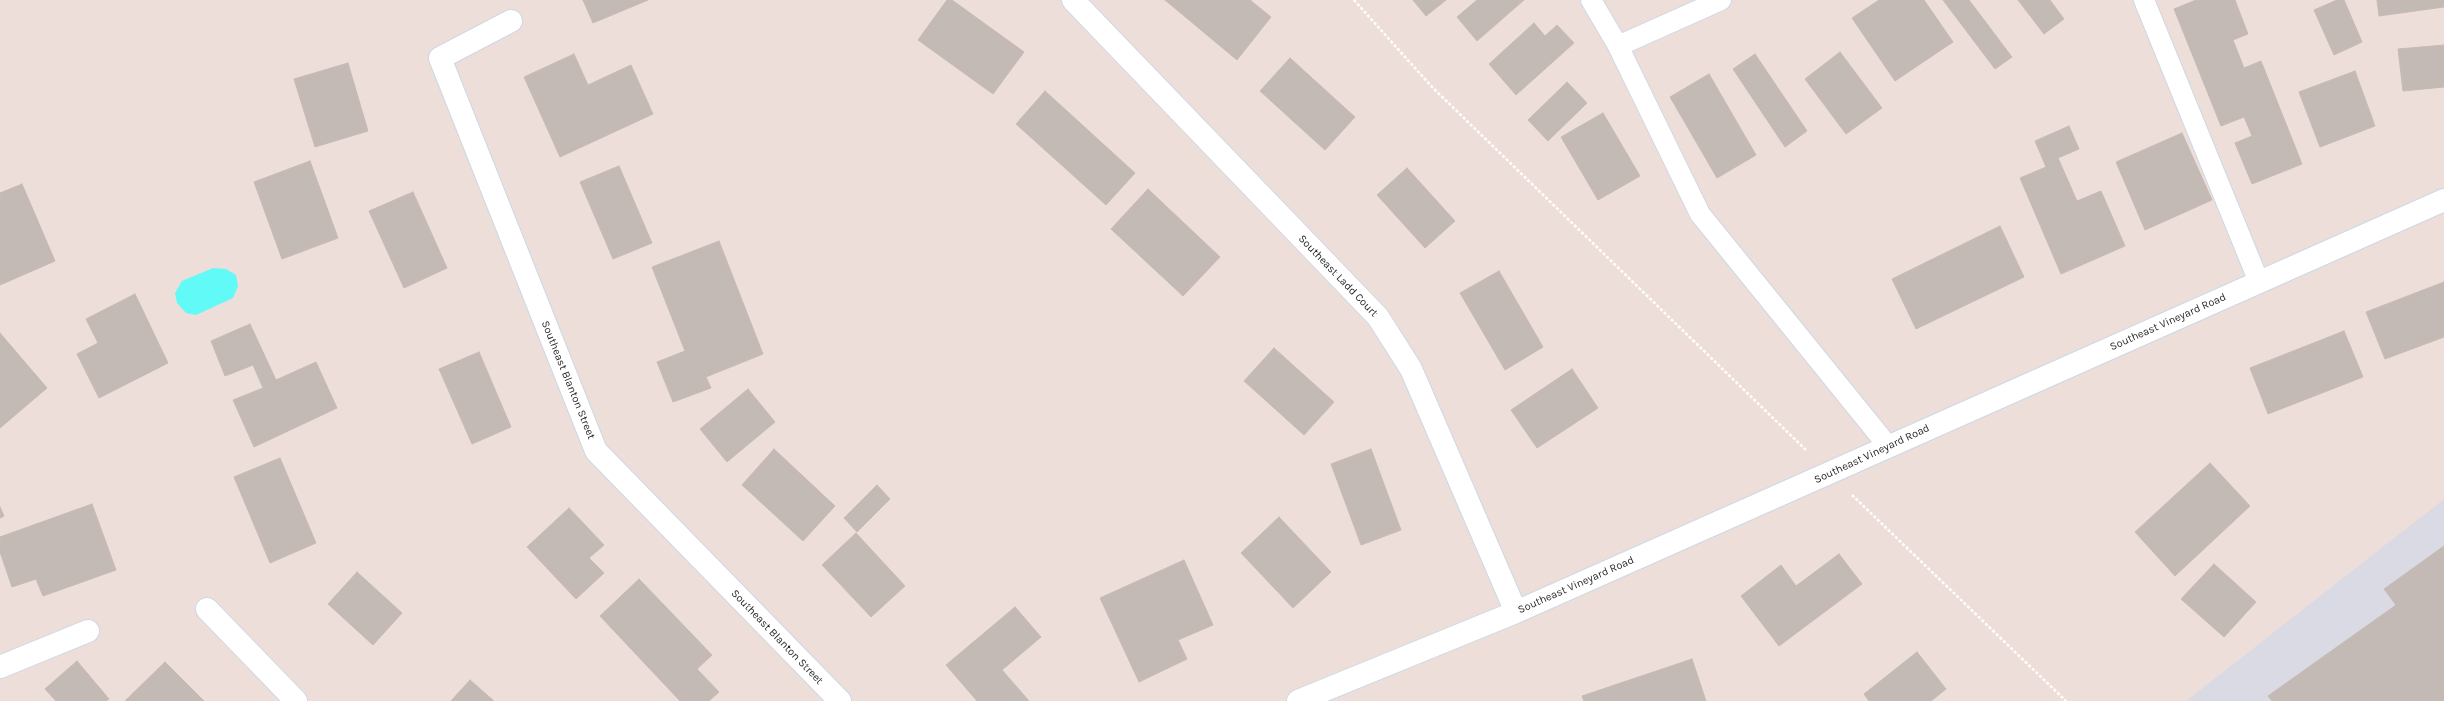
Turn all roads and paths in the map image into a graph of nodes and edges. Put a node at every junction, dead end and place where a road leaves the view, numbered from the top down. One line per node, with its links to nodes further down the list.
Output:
1 (1073, 0): 14 (street, Southeast Ladd Court)
2 (1354, 0): 11 (path)
3 (1591, 0): 7 (lane)
4 (1721, 0): 7 (lane)
5 (2144, 0): 9 (lane)
6 (511, 21): 18 (street, Southeast Blanton Street)
7 (1618, 46): 10 (lane)
8 (2444, 200): 9 (street, Southeast Vineyard Road)
9 (2259, 282): 10 (street, Southeast Vineyard Road)
10 (1888, 446): 14 (street, Southeast Vineyard Road)
11 (1803, 447)
12 (1849, 491): 20 (path)
13 (208, 609): 17 (street)
14 (1516, 612): 19 (street, Southeast Vineyard Road)
15 (88, 630): 16 (street)
16 (0, 667)
17 (296, 701)
18 (840, 701)
19 (1298, 701)
20 (2066, 701)

